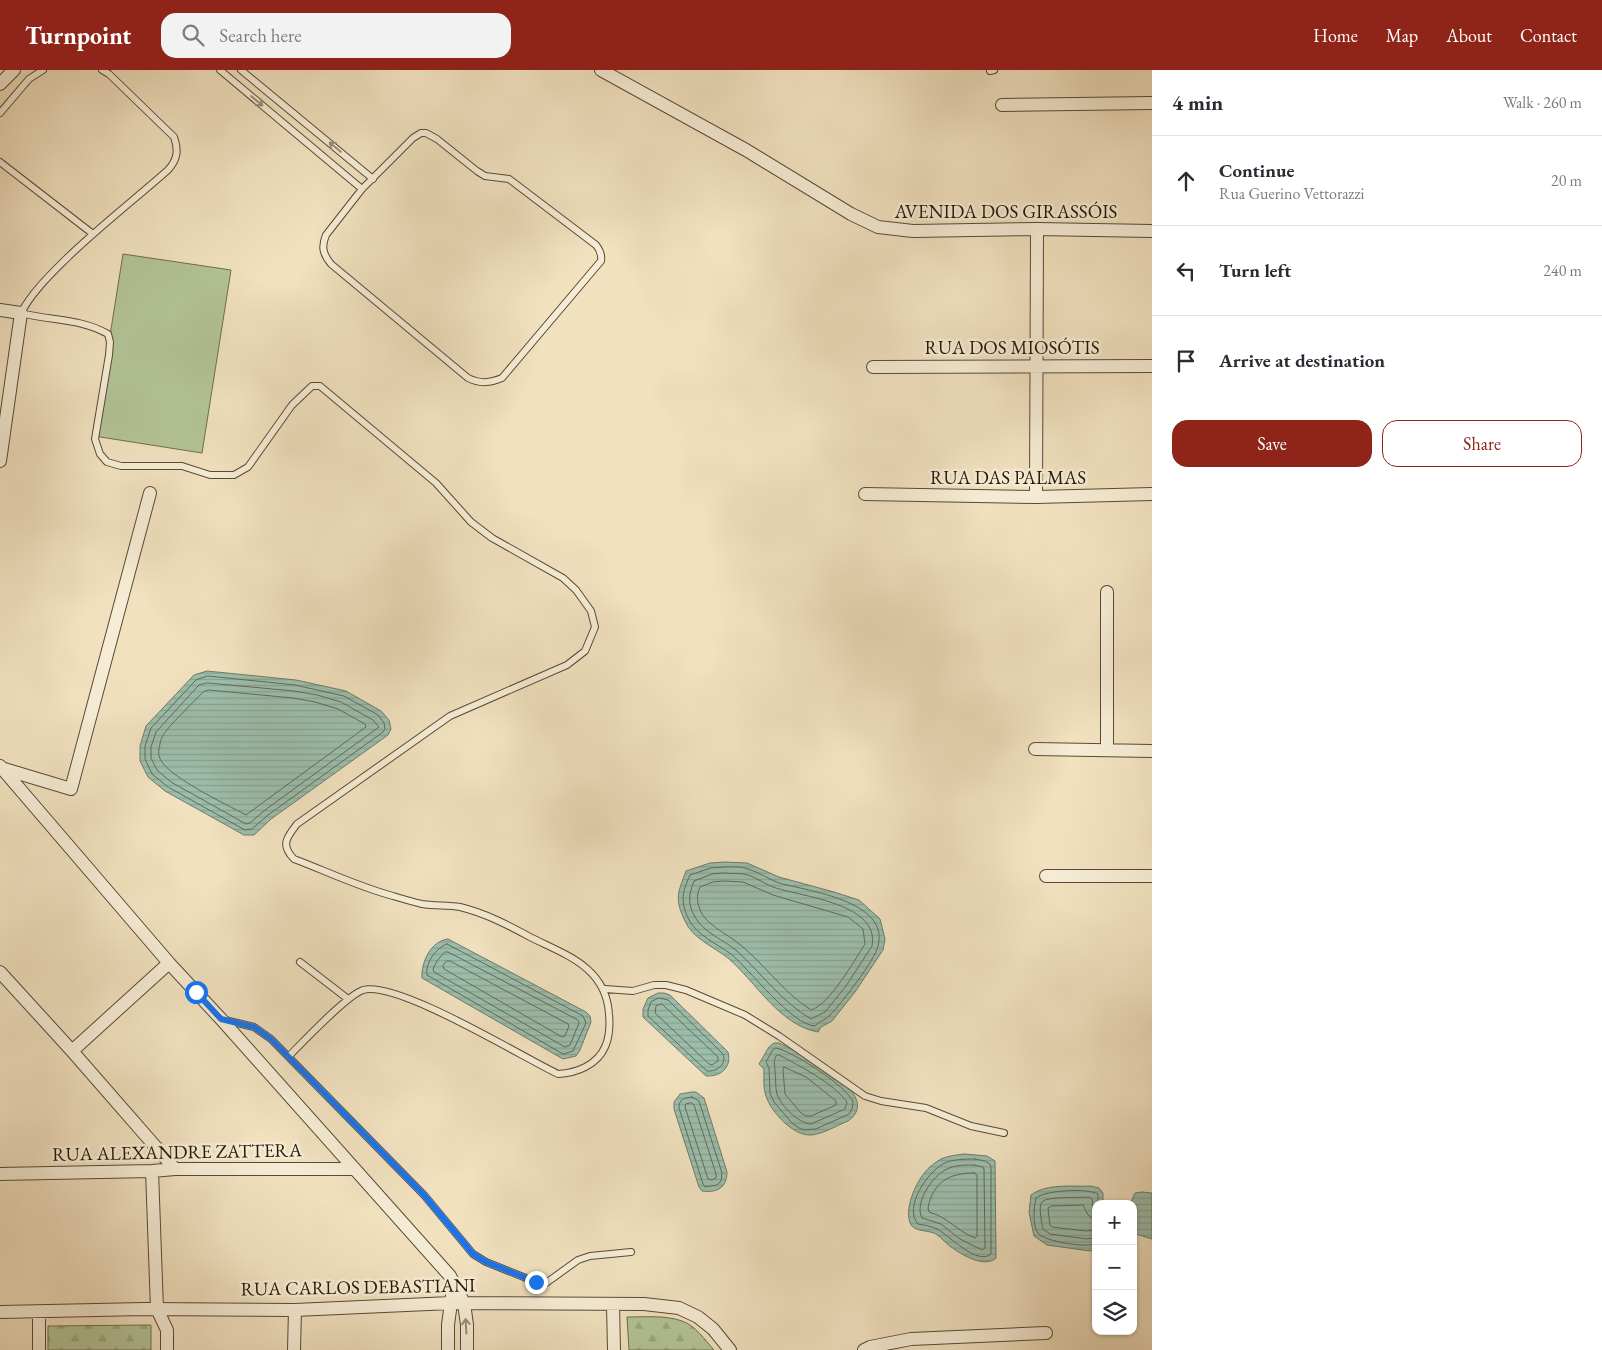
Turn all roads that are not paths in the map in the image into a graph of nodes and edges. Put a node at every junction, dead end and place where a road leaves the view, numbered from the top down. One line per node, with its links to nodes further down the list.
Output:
1 (14, 70): 9 (street)
2 (43, 70): 12 (lane)
3 (102, 70): 18 (lane)
4 (220, 70): 15 (lane, one-way to 15)
5 (241, 70): 14 (lane, one-way to 5)
6 (601, 70): 16 (street, AVENIDA DOS GIRASSÓIS)
7 (994, 70): 8 (lane)
8 (990, 71)
9 (0, 84)
10 (1152, 103): 11 (street)
11 (1002, 105)
12 (0, 113)
13 (0, 162): 18 (lane)
14 (373, 178): 15 (lane); 15 (lane)
15 (362, 189)
16 (1037, 229): 17 (street, AVENIDA DOS GIRASSÓIS); 21 (street)
17 (1152, 231)
18 (92, 234): 20 (lane)
19 (0, 310): 20 (street)
20 (21, 313): 24 (street); 39 (lane)
21 (1036, 365): 22 (street, RUA DOS MIOSÓTIS); 23 (street, RUA DOS MIOSÓTIS); 28 (street)
22 (873, 366)
23 (1152, 366)
24 (0, 462)
25 (150, 493): 33 (street)
26 (865, 494): 28 (street, RUA DAS PALMAS)
27 (1152, 494): 28 (street, RUA DAS PALMAS)
28 (1036, 497)
29 (1107, 592): 31 (street)
30 (1035, 749): 31 (street)
31 (1107, 750): 32 (street)
32 (1152, 751)
33 (1, 767): 37 (street)
34 (1046, 876): 35 (street)
35 (1152, 876)
36 (300, 962): 40 (lane)
37 (169, 963): 41 (street); 42 (street)
38 (0, 972): 42 (street)
39 (605, 989): 40 (lane); 44 (lane)
40 (348, 1000): 43 (lane)
41 (221, 1019): 43 (lane); 45 (street)
42 (72, 1051): 46 (street)
43 (288, 1056): 49 (lane)
44 (1004, 1134)
45 (354, 1168): 46 (street, RUA ALEXANDRE ZATTERA); 50 (street)
46 (175, 1169): 47 (street, RUA ALEXANDRE ZATTERA)
47 (152, 1171): 48 (street, RUA ALEXANDRE ZATTERA); 52 (street)
48 (0, 1174)
49 (630, 1252)
50 (457, 1303): 51 (street, RUA CARLOS DEBASTIANI); 53 (street, RUA CARLOS DEBASTIANI); 60 (street); 61 (street, one-way to 50)
51 (613, 1304): 62 (street); 63 (street, RUA CARLOS DEBASTIANI)
52 (158, 1309): 53 (street, RUA CARLOS DEBASTIANI); 55 (street, RUA CARLOS DEBASTIANI); 58 (street)
53 (295, 1310): 59 (street)
54 (0, 1312): 55 (street, RUA CARLOS DEBASTIANI)
55 (39, 1312): 57 (street)
56 (1046, 1333): 64 (street)
57 (39, 1350)
58 (167, 1350)
59 (294, 1350)
60 (448, 1350)
61 (467, 1350)
62 (614, 1350)
63 (730, 1350)
64 (864, 1350)

